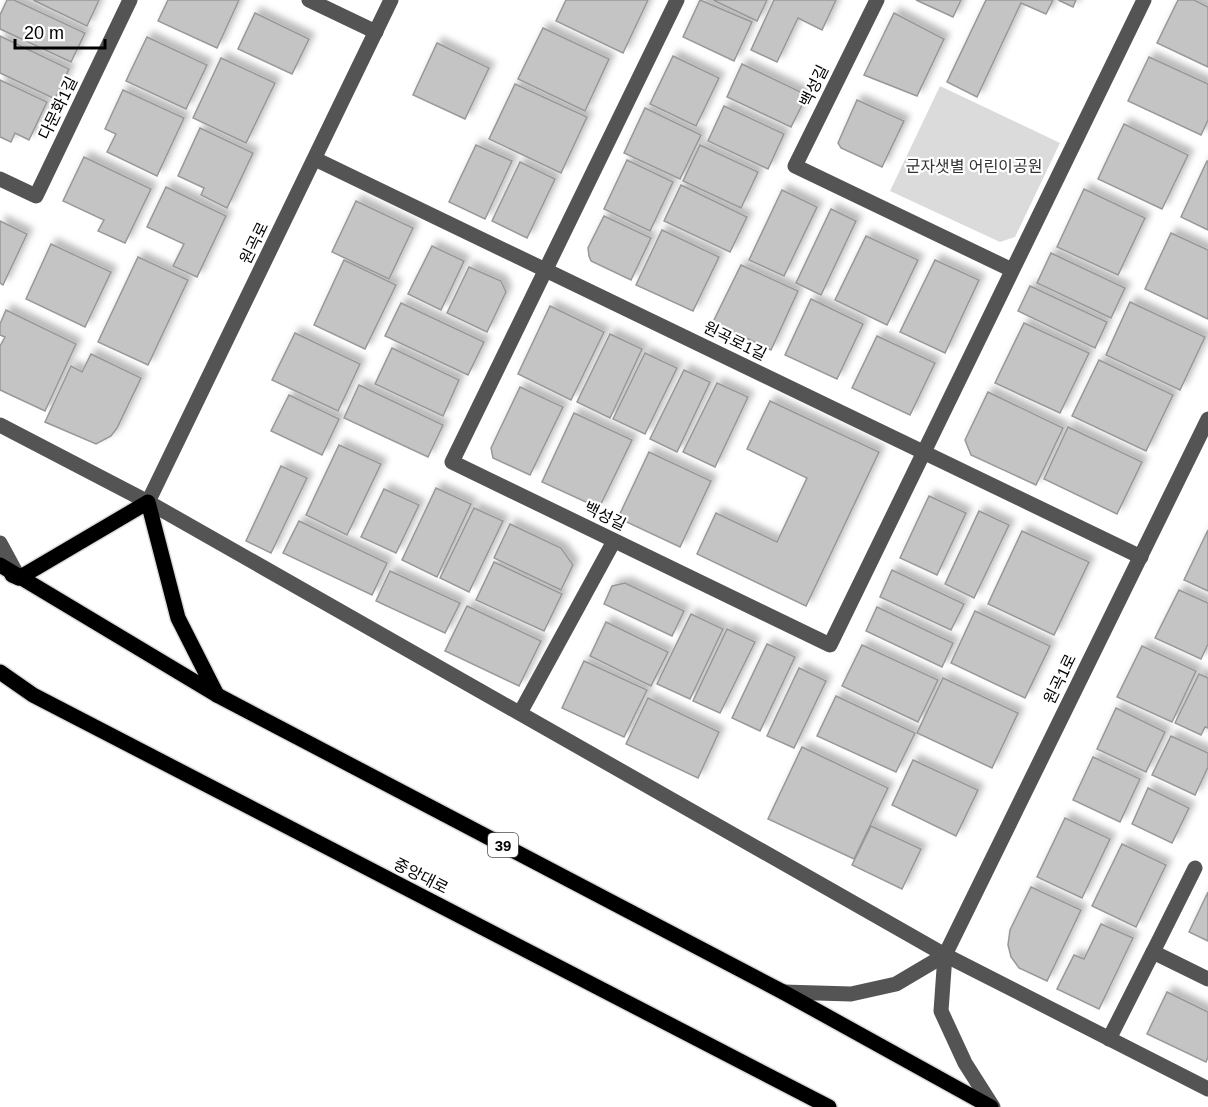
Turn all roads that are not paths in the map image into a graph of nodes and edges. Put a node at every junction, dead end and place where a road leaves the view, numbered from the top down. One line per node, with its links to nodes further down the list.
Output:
1 (130, 0): 9 (street, 다문화1길)
2 (309, 0): 7 (street)
3 (391, 0): 7 (street, 원곡로)
4 (677, 0): 10 (street, 백성길)
5 (877, 0): 11 (street, 백성길)
6 (1144, 0): 11 (street, 백성길)
7 (376, 32): 8 (street, 원곡로)
8 (315, 159): 10 (street, 원곡로1길); 15 (street, 원곡로)
9 (0, 179)
10 (546, 270): 14 (street, 원곡로1길); 16 (street, 백성길)
11 (1012, 270): 14 (street, 백성길)
12 (1208, 419): 18 (street, 원곡1로)
13 (0, 425): 15 (street)
14 (924, 452): 16 (street, 백성길); 18 (street, 원곡로1길)
15 (148, 502): 21 (main road); 25 (main road); 26 (street)
16 (614, 541): 26 (street)
17 (0, 543): 21 (street)
18 (1141, 557): 29 (street, 원곡1로)
19 (0, 565): 21 (main road, 39)
20 (0, 571): 21 (main road)
21 (19, 578): 25 (main road, 39)
22 (0, 672): 24 (main road, 중앙대로)
23 (0, 683): 24 (main road)
24 (33, 695): 34 (main road, 중앙대로)
25 (217, 695): 31 (main road, 39)
26 (520, 713): 29 (street)
27 (1195, 868): 28 (street)
28 (1153, 952): 30 (street); 32 (street)
29 (945, 955): 31 (street); 32 (street); 35 (street)
30 (1208, 979)
31 (783, 992): 35 (main road, 39)
32 (1109, 1039): 33 (street)
33 (1208, 1089)
34 (829, 1107)
35 (992, 1107)

